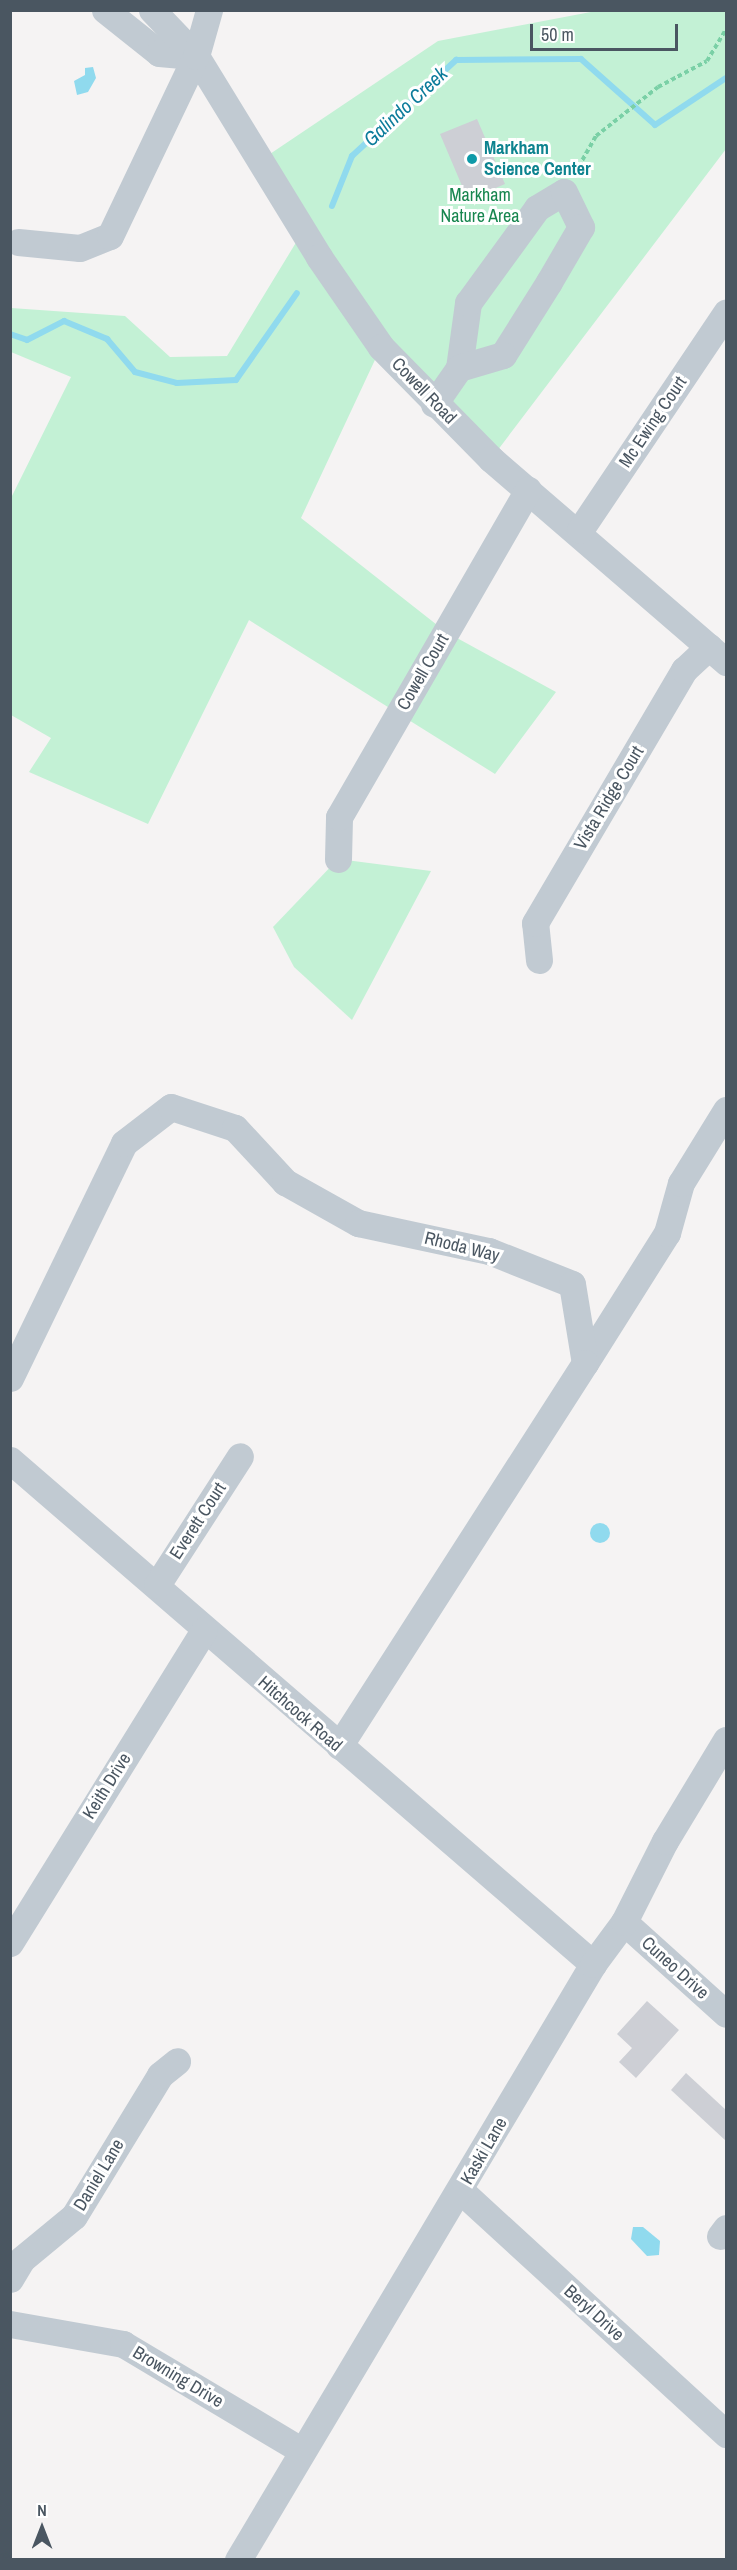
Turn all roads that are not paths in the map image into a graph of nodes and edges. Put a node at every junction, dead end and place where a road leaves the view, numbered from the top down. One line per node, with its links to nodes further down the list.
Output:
1 (105, 10): 4 (street)
2 (152, 10): 4 (street, Cowell Road)
3 (209, 10): 4 (street)
4 (196, 56): 5 (street); 8 (street, Cowell Road)
5 (18, 242)
6 (726, 313): 10 (street, Mc Ewing Court)
7 (459, 368): 7 (street); 8 (street)
8 (434, 404): 9 (street, Cowell Road)
9 (528, 490): 10 (street, Cowell Road); 12 (street, Cowell Court)
10 (580, 530): 11 (street, Cowell Road)
11 (718, 655): 13 (street, Vista Ridge Court)
12 (338, 859)
13 (539, 960)
14 (726, 1110): 15 (street)
15 (585, 1363): 16 (street, Rhoda Way); 21 (street)
16 (10, 1378)
17 (240, 1456): 19 (street, Everett Court)
18 (10, 1460): 19 (street, Hitchcock Road)
19 (157, 1585): 20 (street, Hitchcock Road)
20 (204, 1630): 21 (street, Hitchcock Road); 24 (street, Keith Drive)
21 (339, 1746): 25 (street, Hitchcock Road)
22 (724, 1748): 23 (street, Kaski Lane)
23 (624, 1922): 25 (street, Kaski Lane); 26 (street, Cuneo Drive)
24 (10, 1943)
25 (593, 1964): 28 (street, Kaski Lane)
26 (726, 2014)
27 (177, 2061): 29 (street, Daniel Lane)
28 (461, 2191): 31 (street, Beryl Drive); 32 (street, Kaski Lane)
29 (10, 2279)
30 (10, 2324): 32 (street, Browning Drive)
31 (726, 2434)
32 (301, 2450): 33 (street, Kaski Lane)
33 (249, 2554)

